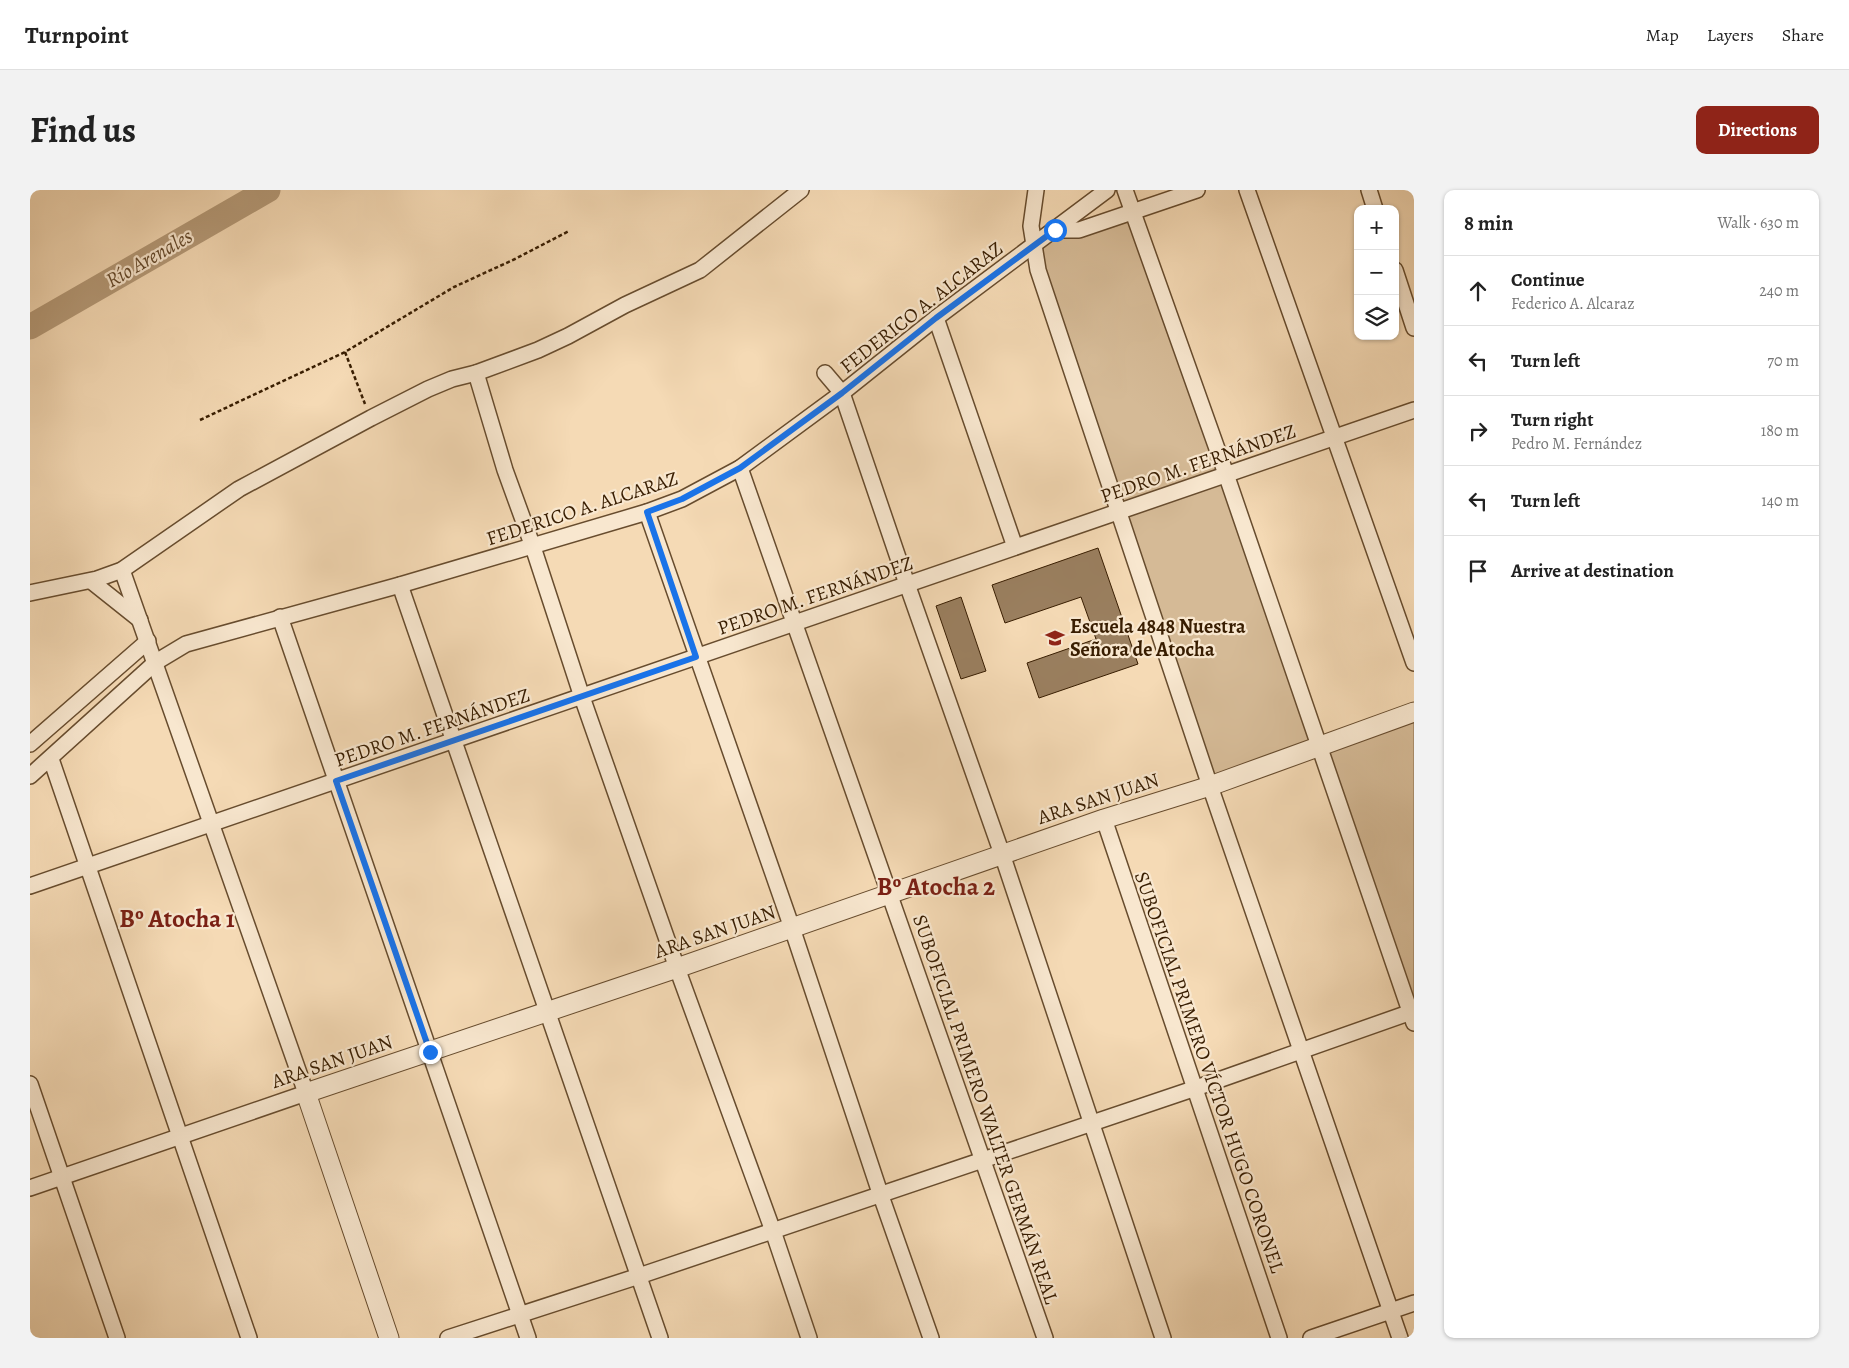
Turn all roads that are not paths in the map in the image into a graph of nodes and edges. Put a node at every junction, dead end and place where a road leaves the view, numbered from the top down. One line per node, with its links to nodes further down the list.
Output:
1 (801, 190): 15 (street)
2 (1036, 190): 11 (street)
3 (1107, 190): 10 (street, FEDERICO A. ALCARAZ)
4 (1125, 190): 9 (street)
5 (1197, 190): 9 (street)
6 (1247, 190): 19 (street)
7 (1369, 190): 8 (street)
8 (1374, 205)
9 (1133, 212): 10 (street); 21 (street)
10 (1055, 230): 11 (street, FEDERICO A. ALCARAZ)
11 (1034, 245): 13 (street, FEDERICO A. ALCARAZ); 22 (street)
12 (1399, 282): 14 (street)
13 (936, 318): 17 (street, FEDERICO A. ALCARAZ); 25 (street)
14 (1414, 328)
15 (476, 373): 24 (street); 26 (street)
16 (825, 373): 17 (street)
17 (842, 393): 20 (street, FEDERICO A. ALCARAZ); 28 (street)
18 (1414, 410): 19 (street, PEDRO M. FERNÁNDEZ)
19 (1335, 437): 21 (street, PEDRO M. FERNÁNDEZ); 37 (street)
20 (740, 468): 23 (street, FEDERICO A. ALCARAZ); 33 (street, SUBOFICIAL PRIMERO WALTER GERMÁN REAL)
21 (1226, 474): 22 (street, PEDRO M. FERNÁNDEZ); 42 (street)
22 (1120, 511): 25 (street, PEDRO M. FERNÁNDEZ); 46 (street)
23 (647, 512): 24 (street, FEDERICO A. ALCARAZ); 35 (street)
24 (533, 546): 29 (street, FEDERICO A. ALCARAZ); 38 (street)
25 (1015, 547): 28 (street, PEDRO M. FERNÁNDEZ)
26 (122, 570): 27 (street); 32 (street)
27 (91, 580): 30 (street); 32 (street)
28 (907, 584): 33 (street, PEDRO M. FERNÁNDEZ); 49 (street)
29 (400, 585): 31 (street, FEDERICO A. ALCARAZ); 40 (street)
30 (30, 593)
31 (280, 618): 36 (street, FEDERICO A. ALCARAZ); 45 (street)
32 (140, 620): 34 (street)
33 (795, 623): 35 (street, PEDRO M. FERNÁNDEZ); 52 (street, SUBOFICIAL PRIMERO WALTER GERMÁN REAL)
34 (148, 641): 36 (street); 41 (street)
35 (696, 657): 38 (street, PEDRO M. FERNÁNDEZ); 53 (street)
36 (156, 662): 43 (street, FEDERICO A. ALCARAZ); 48 (street)
37 (1414, 662)
38 (582, 697): 40 (street, PEDRO M. FERNÁNDEZ); 54 (street)
39 (1414, 712): 42 (street, ARA SAN JUAN)
40 (454, 740): 45 (street, PEDRO M. FERNÁNDEZ); 55 (street)
41 (30, 744)
42 (1318, 747): 46 (street, ARA SAN JUAN); 56 (street)
43 (51, 759): 44 (street, FEDERICO A. ALCARAZ); 50 (street)
44 (30, 776)
45 (336, 781): 48 (street, PEDRO M. FERNÁNDEZ); 58 (street)
46 (1210, 786): 47 (street, ARA SAN JUAN); 57 (street)
47 (1104, 819): 49 (street, ARA SAN JUAN); 60 (street, SUBOFICIAL PRIMERO VÍCTOR HUGO CORONEL)
48 (212, 824): 50 (street, PEDRO M. FERNÁNDEZ); 61 (street)
49 (1002, 854): 52 (street, ARA SAN JUAN); 62 (street)
50 (87, 866): 51 (street, PEDRO M. FERNÁNDEZ); 63 (street)
51 (30, 886)
52 (890, 893): 53 (street, ARA SAN JUAN); 64 (street, SUBOFICIAL PRIMERO WALTER GERMÁN REAL)
53 (792, 928): 54 (street, ARA SAN JUAN); 67 (street)
54 (677, 968): 55 (street, ARA SAN JUAN); 68 (street)
55 (548, 1011): 58 (street, ARA SAN JUAN); 69 (street)
56 (1413, 1015): 57 (street)
57 (1301, 1051): 60 (street); 71 (street)
58 (430, 1052): 61 (street, ARA SAN JUAN); 72 (street)
59 (30, 1084): 65 (street)
60 (1194, 1088): 62 (street); 83 (street, SUBOFICIAL PRIMERO VÍCTOR HUGO CORONEL)
61 (306, 1093): 63 (street, ARA SAN JUAN); 75 (street)
62 (1090, 1123): 64 (street); 82 (street)
63 (182, 1136): 65 (street, ARA SAN JUAN); 74 (street)
64 (983, 1158): 67 (street); 81 (street, SUBOFICIAL PRIMERO WALTER GERMÁN REAL)
65 (62, 1177): 66 (street, ARA SAN JUAN); 73 (street)
66 (30, 1188)
67 (880, 1194): 68 (street); 80 (street)
68 (773, 1231): 69 (street); 79 (street)
69 (639, 1276): 72 (street); 78 (street)
70 (1414, 1303): 71 (street)
71 (1390, 1311): 84 (street); 85 (street)
72 (520, 1314): 76 (street); 77 (street)
73 (117, 1338)
74 (250, 1338)
75 (389, 1338)
76 (448, 1338)
77 (528, 1338)
78 (660, 1338)
79 (810, 1338)
80 (931, 1338)
81 (1045, 1338)
82 (1163, 1338)
83 (1279, 1338)
84 (1311, 1338)
85 (1400, 1338)

